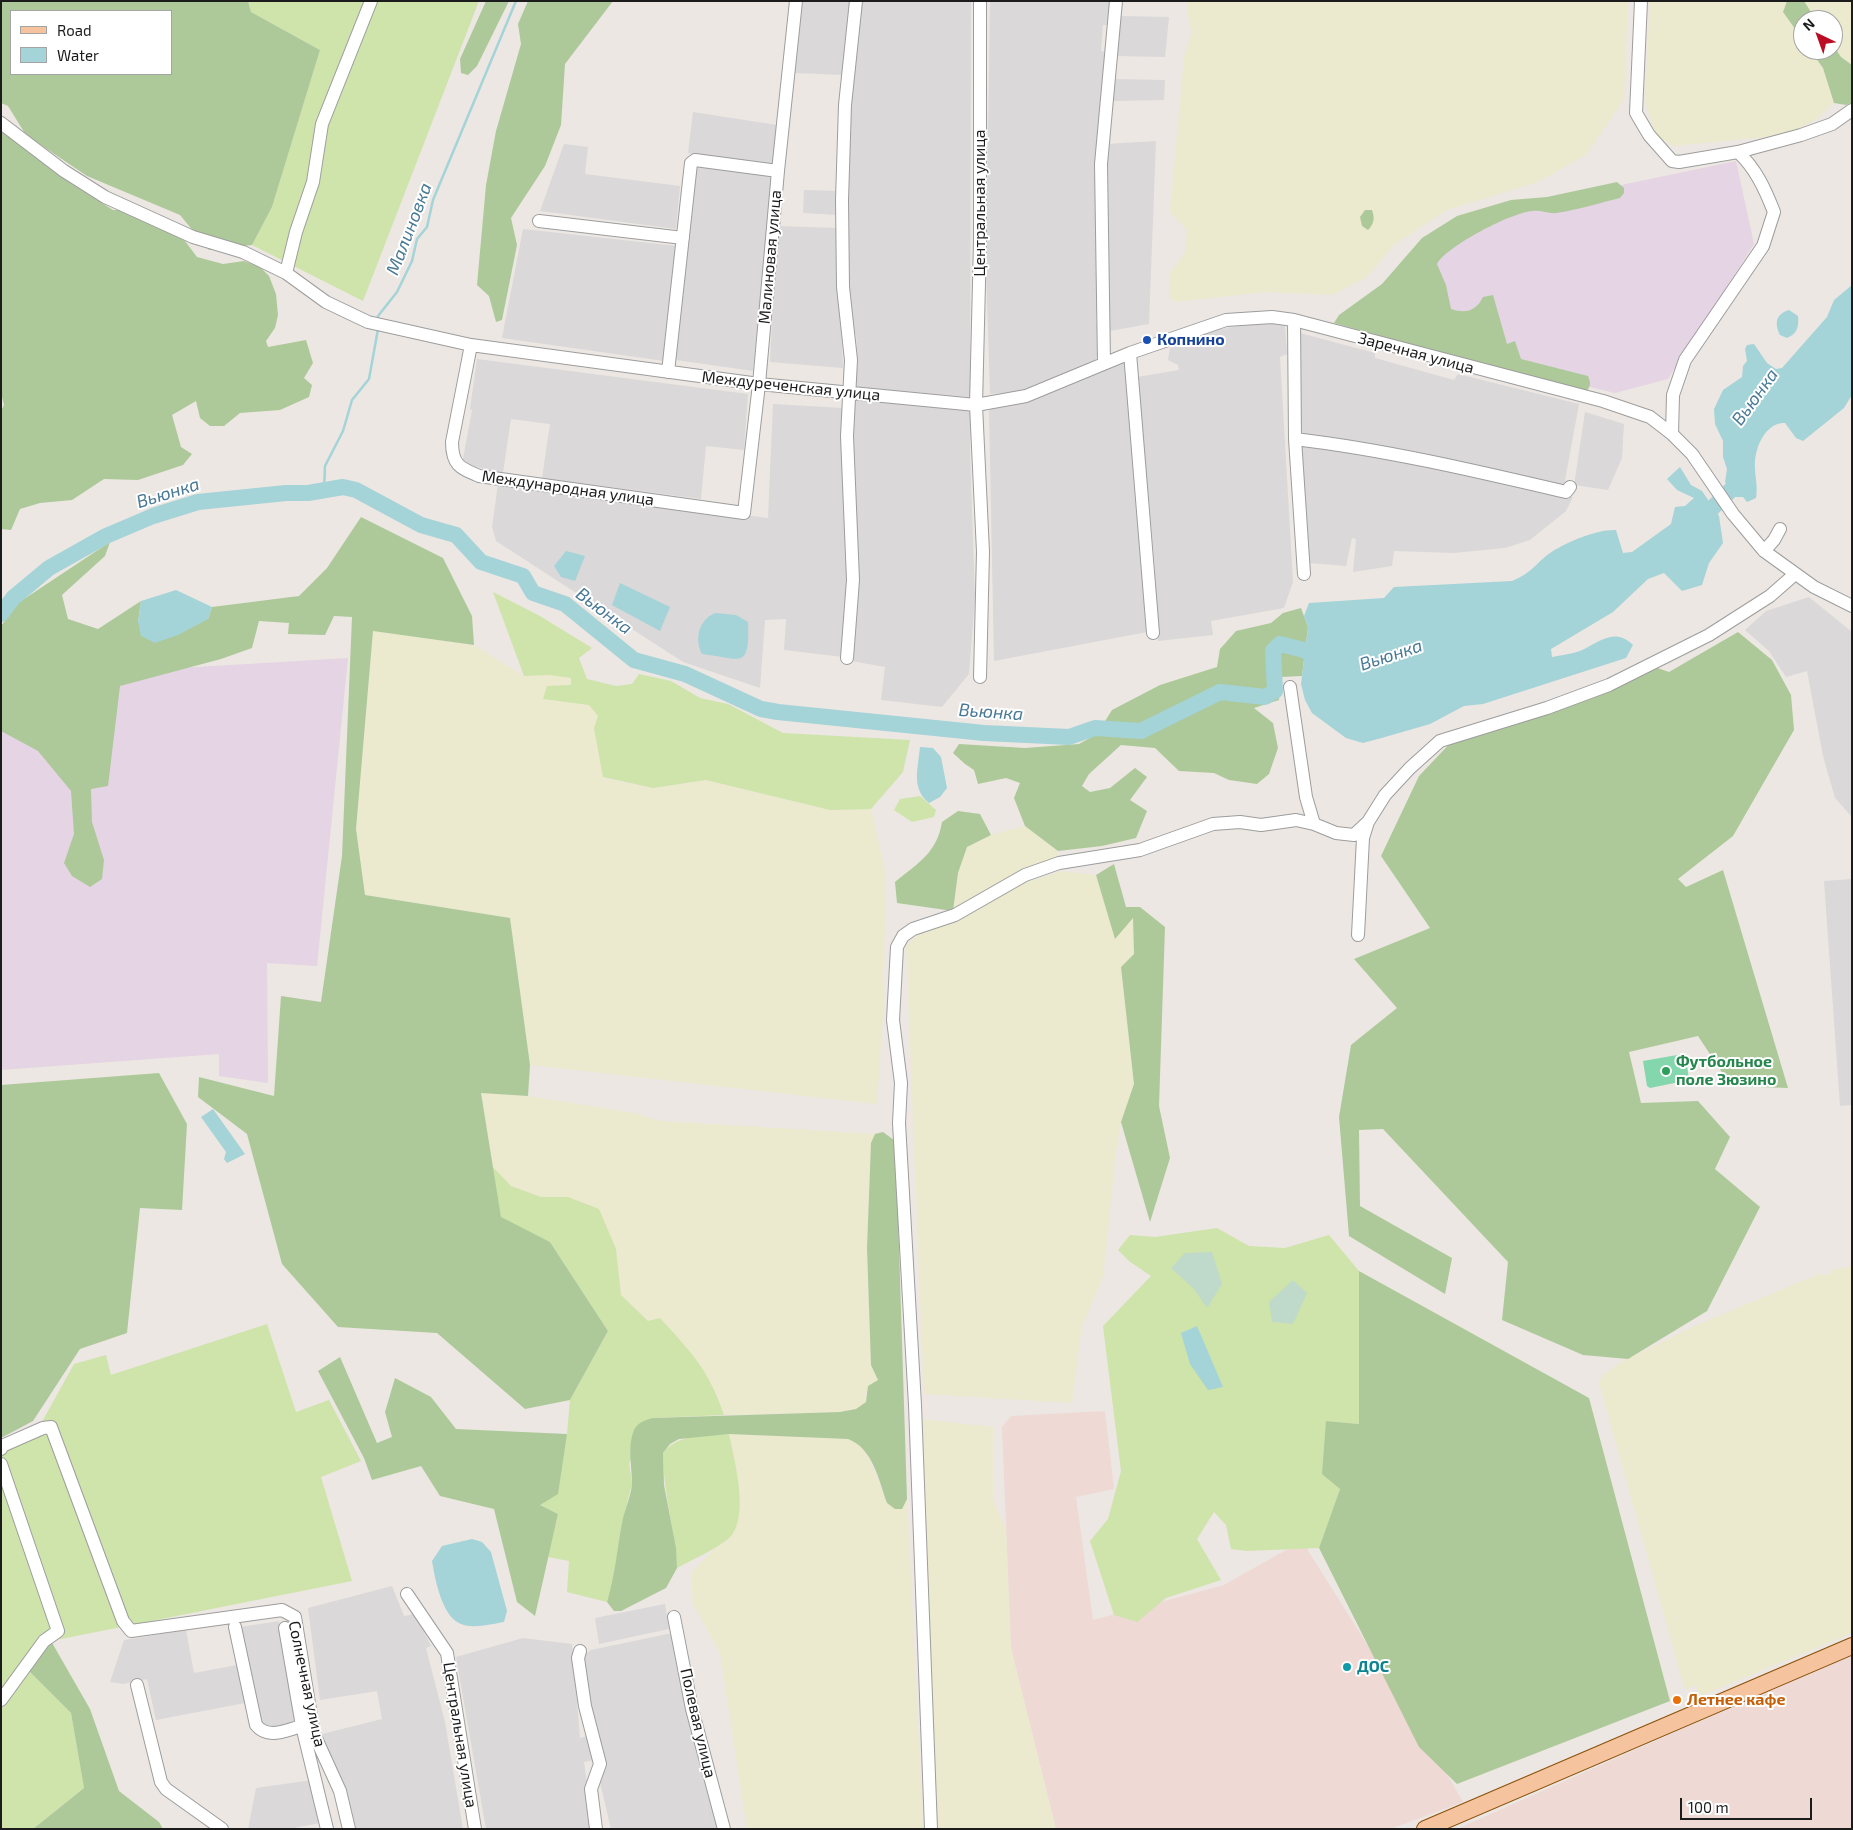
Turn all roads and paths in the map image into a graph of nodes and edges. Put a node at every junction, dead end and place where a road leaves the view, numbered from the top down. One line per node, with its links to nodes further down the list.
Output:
1 (372, 1): 13 (street)
2 (796, 1): 10 (street, Малиновая улица)
3 (856, 1): 20 (street)
4 (980, 1): 21 (street, Центральная улица)
5 (1116, 1): 17 (street)
6 (1641, 1): 9 (street)
7 (1852, 110): 9 (street)
8 (1, 122): 13 (street, Междуреченская улица)
9 (1738, 152): 22 (street)
10 (778, 172): 12 (street); 19 (street, Малиновая улица)
11 (540, 221): 12 (street)
12 (683, 238): 18 (street)
13 (286, 273): 15 (street, Междуреченская улица)
14 (1294, 320): 16 (street, Заречная улица); 22 (street, Заречная улица); 23 (street)
15 (471, 345): 18 (street, Междуреченская улица); 25 (street, Международная улица)
16 (1130, 353): 17 (street, Заречная улица); 31 (street)
17 (1104, 363): 21 (street, Междуреченская улица)
18 (668, 372): 19 (street, Междуреченская улица)
19 (759, 384): 20 (street, Междуреченская улица); 25 (street, Малиновая улица)
20 (851, 392): 21 (street, Междуреченская улица); 32 (street)
21 (976, 405): 33 (street, Центральная улица)
22 (1672, 434): 27 (street, Заречная улица)
23 (1296, 439): 24 (street); 28 (street)
24 (1570, 487)
25 (744, 513)
26 (1780, 529): 27 (street)
27 (1764, 551): 29 (street, Заречная улица)
28 (1304, 574)
29 (1795, 574): 30 (street, Заречная улица); 35 (street)
30 (1852, 606)
31 (1153, 633)
32 (847, 658)
33 (980, 677)
34 (1290, 687): 36 (street)
35 (1368, 822): 36 (street); 37 (street)
36 (1314, 824): 56 (street)
37 (1358, 936)
38 (1, 1449): 49 (street, Солнечная улица)
39 (1, 1464): 47 (street)
40 (407, 1594): 53 (street, Центральная улица)
41 (674, 1617): 55 (street, Полевая улица)
42 (235, 1627): 48 (street)
43 (285, 1628): 48 (street)
44 (1852, 1646): 50 (main road)
45 (580, 1651): 54 (street)
46 (137, 1685): 51 (street)
47 (1, 1700)
48 (302, 1726): 52 (street)
49 (346, 1828)
50 (1428, 1828)
51 (222, 1829)
52 (327, 1829)
53 (476, 1829)
54 (596, 1829)
55 (724, 1829)
56 (931, 1829)

